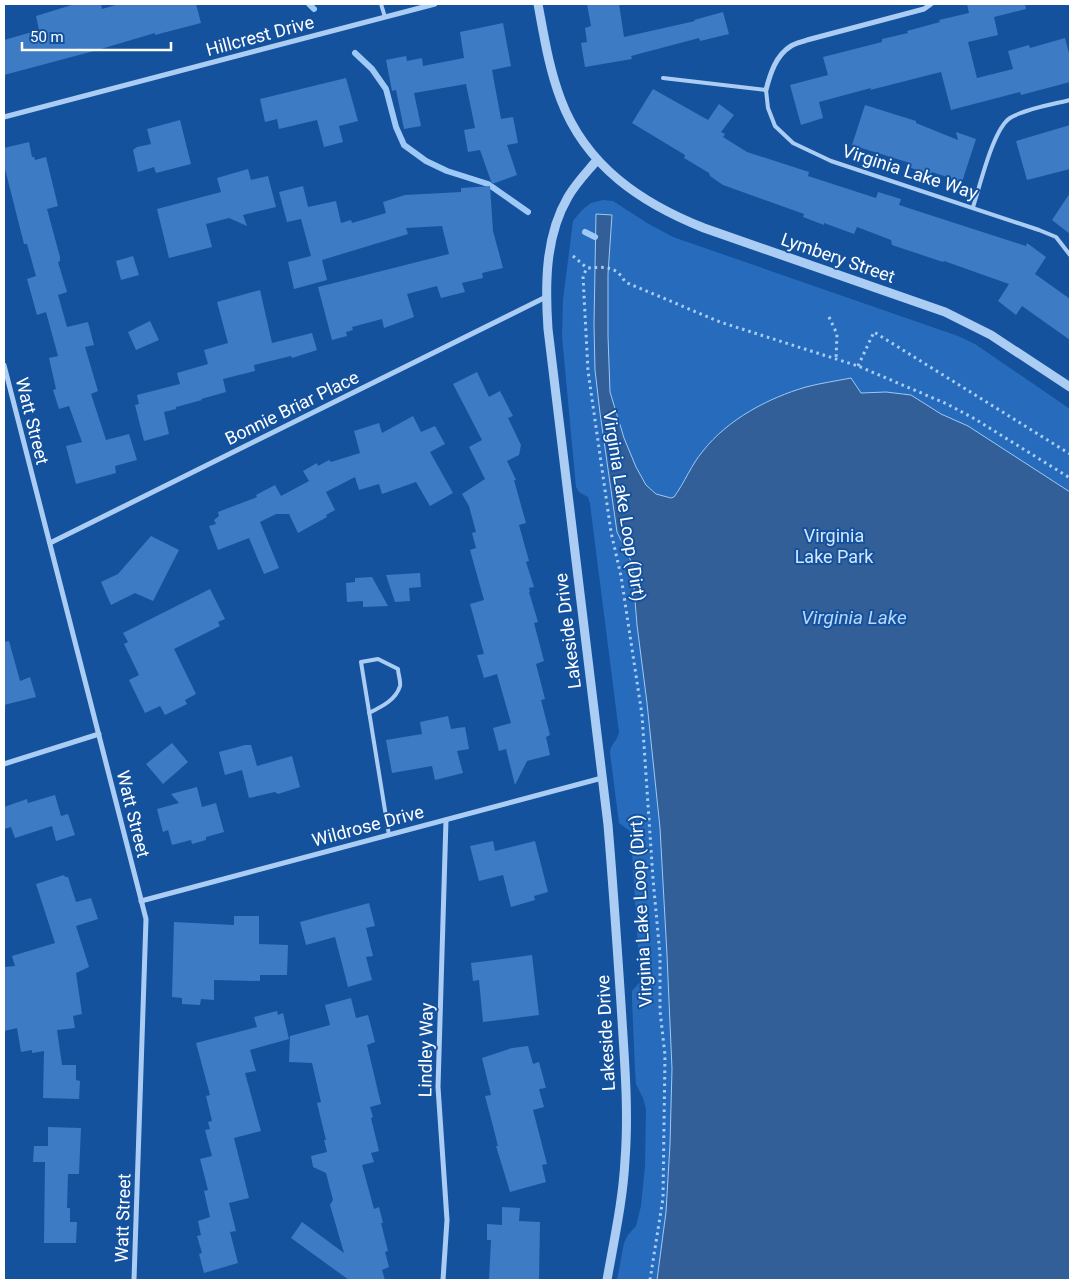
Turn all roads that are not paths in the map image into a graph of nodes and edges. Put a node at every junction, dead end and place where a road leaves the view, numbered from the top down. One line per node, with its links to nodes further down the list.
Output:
1 (381, 4): 5 (lane)
2 (435, 4): 5 (street, Hillcrest Drive)
3 (538, 4): 10 (street)
4 (932, 4): 7 (street)
5 (385, 17): 9 (street, Hillcrest Drive)
6 (663, 78): 7 (lane)
7 (766, 90): 11 (lane, Virginia Lake Way)
8 (1070, 100): 11 (lane)
9 (4, 117)
10 (597, 160): 13 (street, Lakeside Drive); 15 (street, Lymbery Street)
11 (973, 206): 12 (lane, Virginia Lake Way)
12 (1070, 255)
13 (546, 297): 16 (street, Bonnie Briar Place); 20 (street, Lakeside Drive)
14 (4, 365): 16 (street, Watt Street)
15 (1070, 387)
16 (50, 543): 18 (street, Watt Street)
17 (370, 713): 17 (lane); 22 (lane)
18 (98, 734): 19 (street); 23 (street, Watt Street)
19 (4, 764)
20 (602, 778): 21 (street, Wildrose Drive); 26 (street, Lakeside Drive)
21 (446, 820): 22 (street, Wildrose Drive); 25 (street, Lindley Way)
22 (389, 835): 23 (street, Wildrose Drive)
23 (141, 901): 24 (street, Watt Street)
24 (134, 1280)
25 (444, 1280)
26 (607, 1280)

